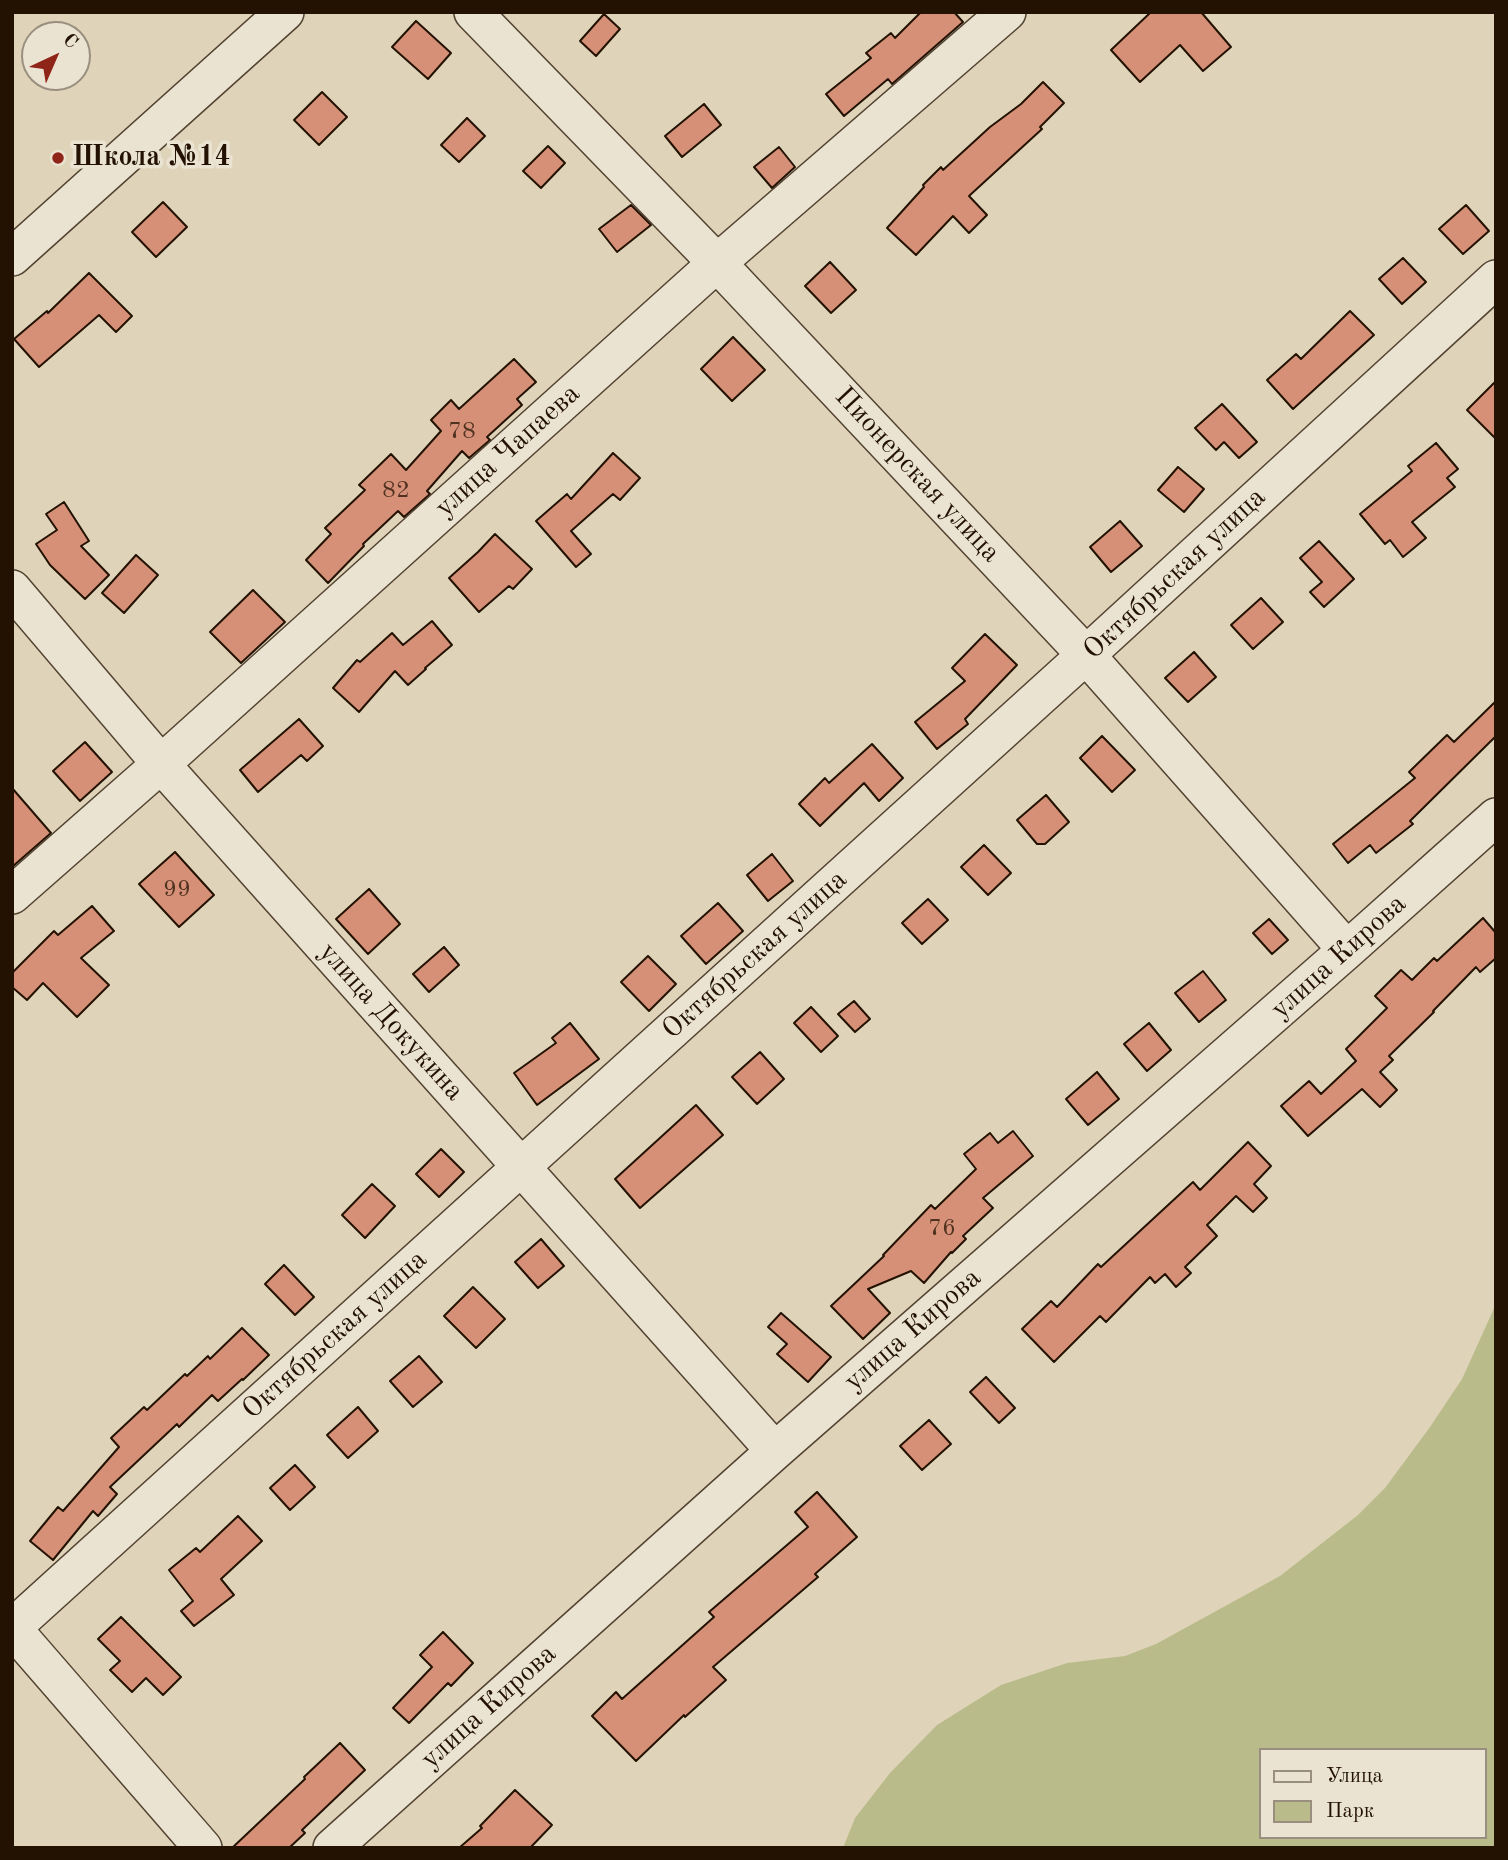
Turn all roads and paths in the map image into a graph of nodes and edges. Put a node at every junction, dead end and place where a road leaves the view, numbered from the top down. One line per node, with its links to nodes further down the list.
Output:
1 (285, 12): 4 (street)
2 (473, 12): 5 (street, Пионерская улица)
3 (1007, 12): 5 (street, улица Чапаева)
4 (12, 257)
5 (717, 263): 8 (street, Пионерская улица); 9 (street, улица Чапаева)
6 (1496, 279): 8 (street, Октябрьская улица)
7 (12, 589): 9 (street, улица Докукина)
8 (1086, 656): 12 (street, Пионерская улица); 13 (street, Октябрьская улица)
9 (161, 764): 11 (street, улица Чапаева); 13 (street, улица Докукина)
10 (1496, 817): 12 (street, улица Кирова)
11 (12, 895)
12 (1347, 950): 14 (street, улица Кирова)
13 (520, 1167): 14 (street, улица Докукина); 15 (street, Октябрьская улица)
14 (775, 1451): 17 (street, улица Кирова)
15 (12, 1628): 16 (street)
16 (202, 1848)
17 (332, 1848)

